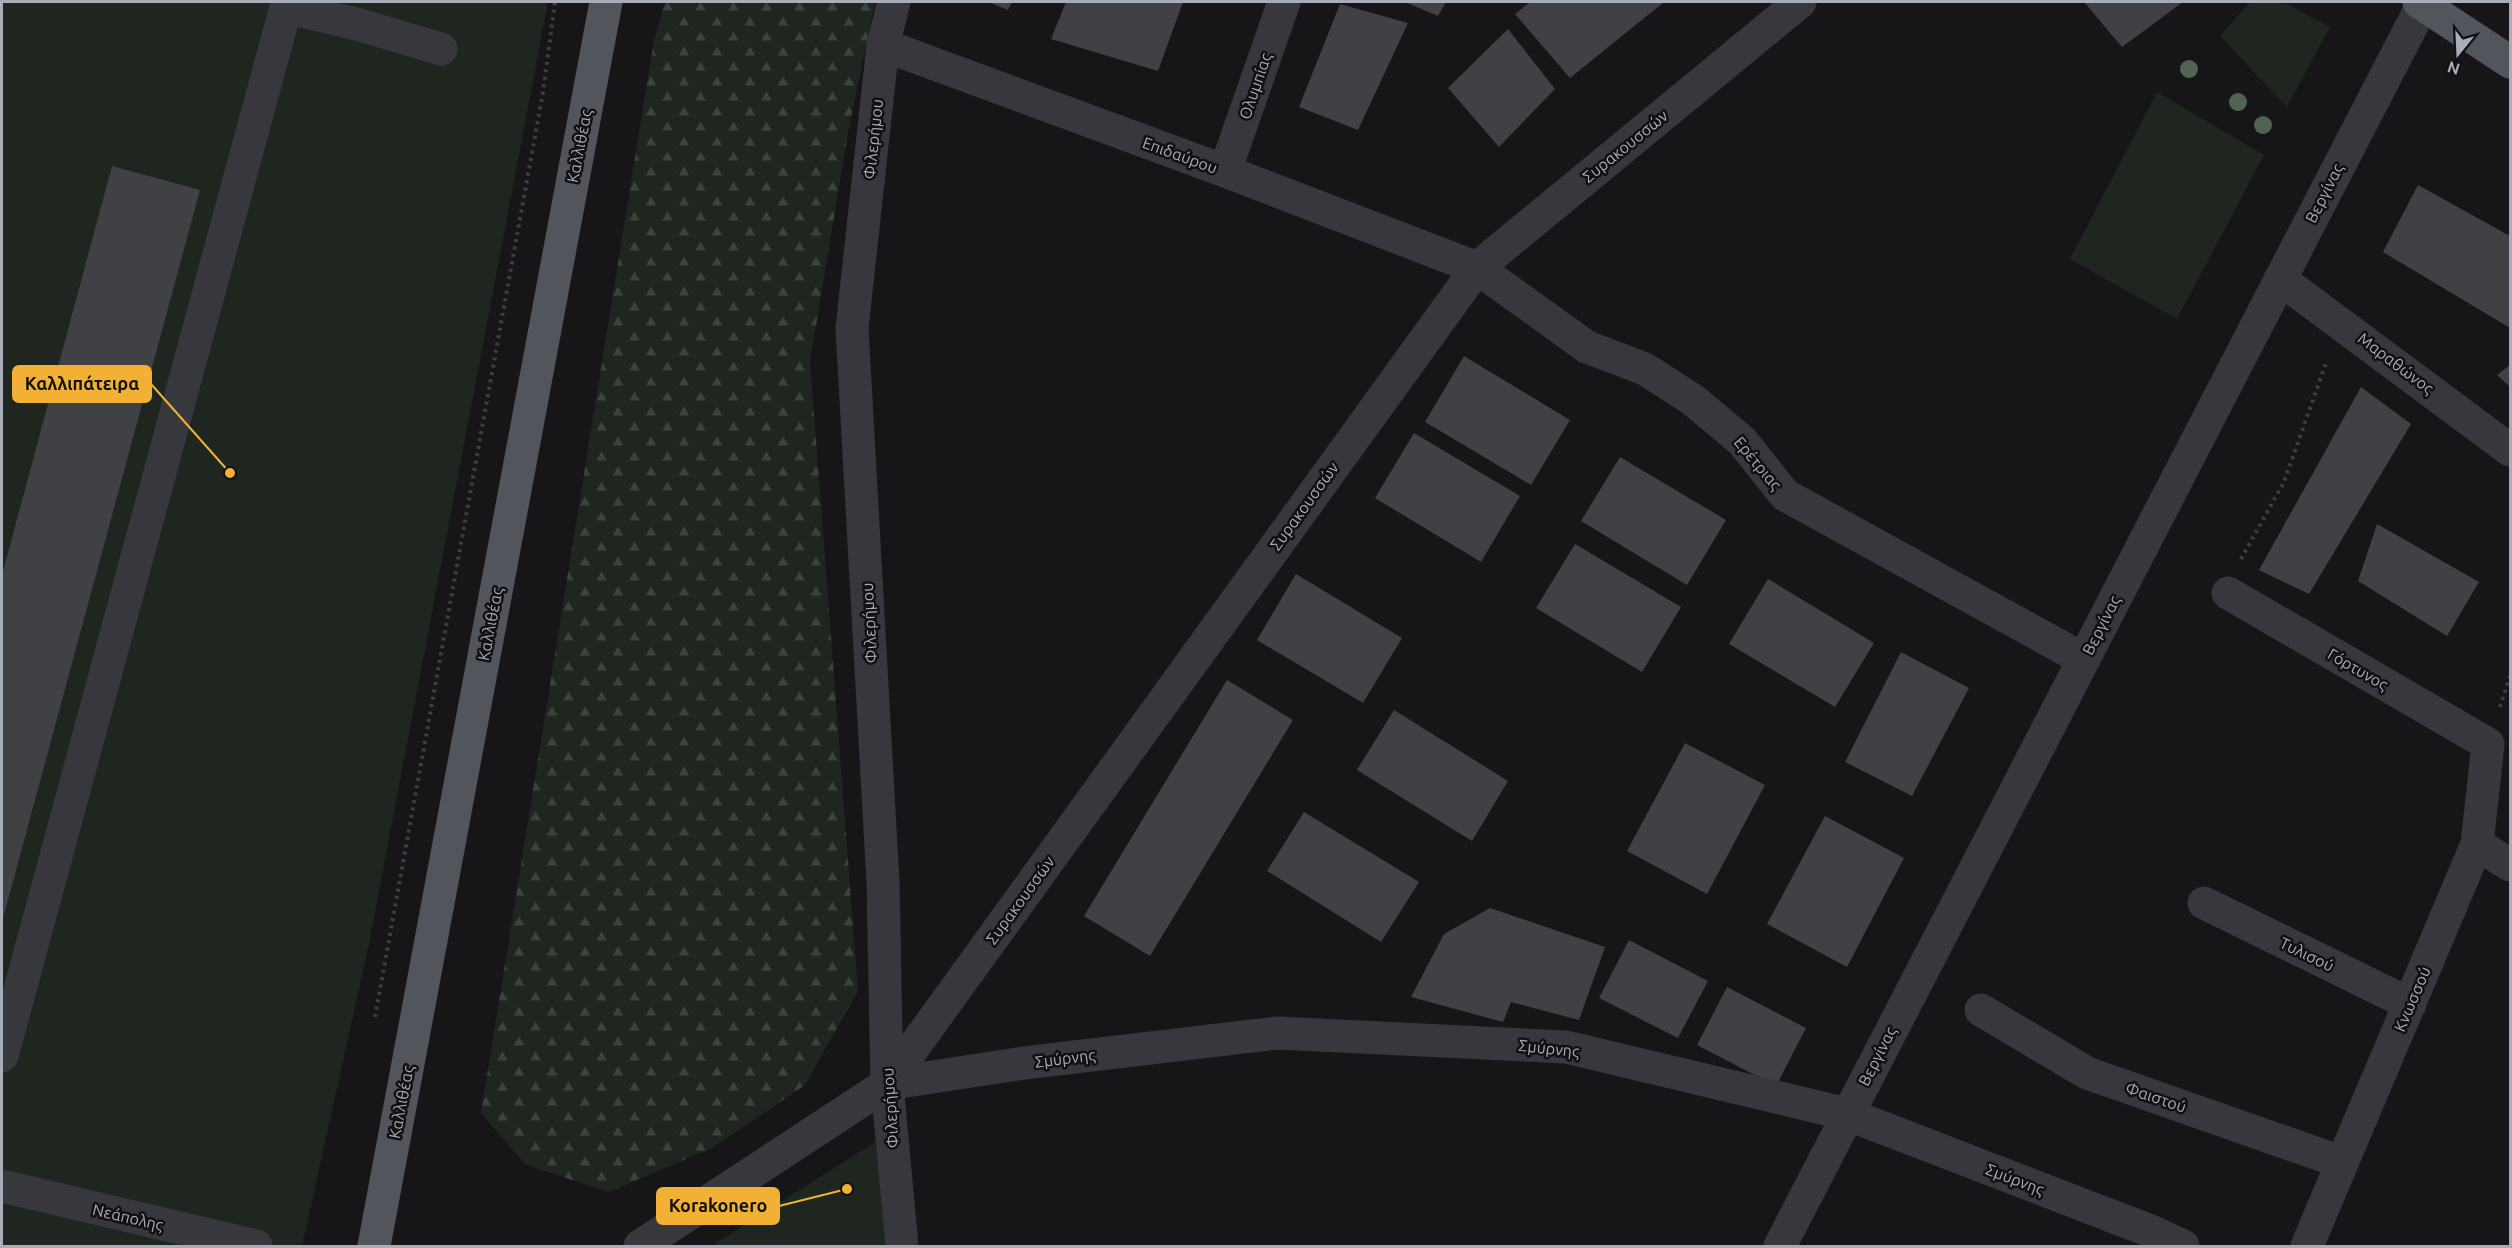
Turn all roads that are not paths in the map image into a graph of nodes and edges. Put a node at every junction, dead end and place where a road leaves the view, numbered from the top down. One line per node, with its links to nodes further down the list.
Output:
1 (606, 2): 29 (main road, Καλλιθέας)
2 (894, 2): 7 (street, Φιλερήμου)
3 (1284, 2): 10 (street, Ολυμπίας)
4 (1800, 2): 11 (street, Συρακουσσών)
5 (2421, 2): 9 (main road); 12 (street, Βεργίνας)
6 (283, 4): 8 (street); 22 (street)
7 (883, 45): 10 (street, Επιδαύρου); 23 (street, Φιλερήμου)
8 (441, 49)
9 (2511, 62)
10 (1225, 171): 11 (street, Επιδαύρου)
11 (1477, 268): 15 (street, Ερέτριας); 23 (street, Συρακουσσών)
12 (2280, 279): 13 (street, Μαραθώνος); 15 (street, Βεργίνας)
13 (2511, 450)
14 (2228, 593): 16 (street, Γόρτυνος)
15 (2083, 659): 24 (street, Βεργίνας)
16 (2488, 744): 17 (street, Κνωσσού)
17 (2477, 844): 18 (street); 20 (street, Κνωσσού)
18 (2511, 865)
19 (2204, 903): 20 (street, Τυλισού)
20 (2410, 1004): 25 (street, Κνωσσού)
21 (1981, 1010): 25 (street, Φαιστού)
22 (2, 1056)
23 (887, 1084): 24 (street, Σμύρνης); 30 (street); 31 (street, Φιλερήμου)
24 (1847, 1114): 27 (street, Σμύρνης); 32 (street, Βεργίνας)
25 (2341, 1162): 34 (street, Κνωσσού)
26 (2, 1186): 28 (street, Νεάπολης)
27 (2149, 1239): 33 (street, Σμύρνης)
28 (256, 1246)
29 (374, 1246)
30 (640, 1246)
31 (902, 1246)
32 (1780, 1246)
33 (2182, 1246)
34 (2307, 1246)

